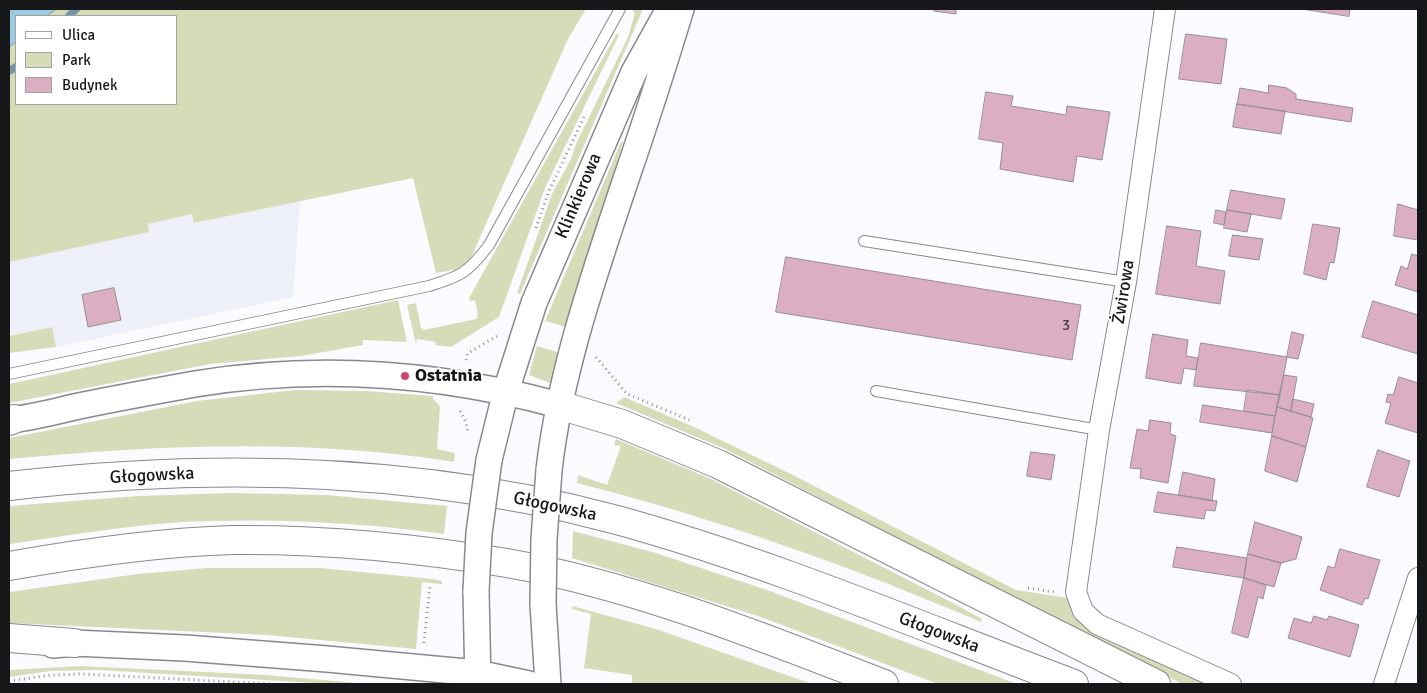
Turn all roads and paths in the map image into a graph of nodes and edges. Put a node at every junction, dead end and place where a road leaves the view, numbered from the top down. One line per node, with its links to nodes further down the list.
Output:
1 (620, 9): 7 (lane)
2 (669, 9): 8 (street, Klinkierowa)
3 (681, 9): 10 (street, Klinkierowa)
4 (1165, 9): 6 (street, Żwirowa)
5 (864, 241): 6 (lane)
6 (1126, 282): 12 (street, Żwirowa)
7 (9, 374)
8 (506, 391): 10 (street); 11 (street); 21 (street, bridge)
9 (876, 391): 12 (lane)
10 (559, 404): 25 (street, bridge); 28 (main road)
11 (11, 420)
12 (1100, 430): 29 (street, Żwirowa)
13 (9, 486): 27 (main road, Głogowska)
14 (9, 566): 26 (main road)
15 (1418, 578): 30 (street)
16 (430, 585): 17 (path)
17 (425, 632)
18 (9, 638): 19 (main road)
19 (74, 643): 20 (street); 21 (street)
20 (9, 650)
21 (478, 679): 24 (street)
22 (9, 682): 23 (path)
23 (272, 684)
24 (529, 684)
25 (548, 684)
26 (884, 684)
27 (1074, 684)
28 (1156, 684)
29 (1231, 684)
30 (1384, 684)

